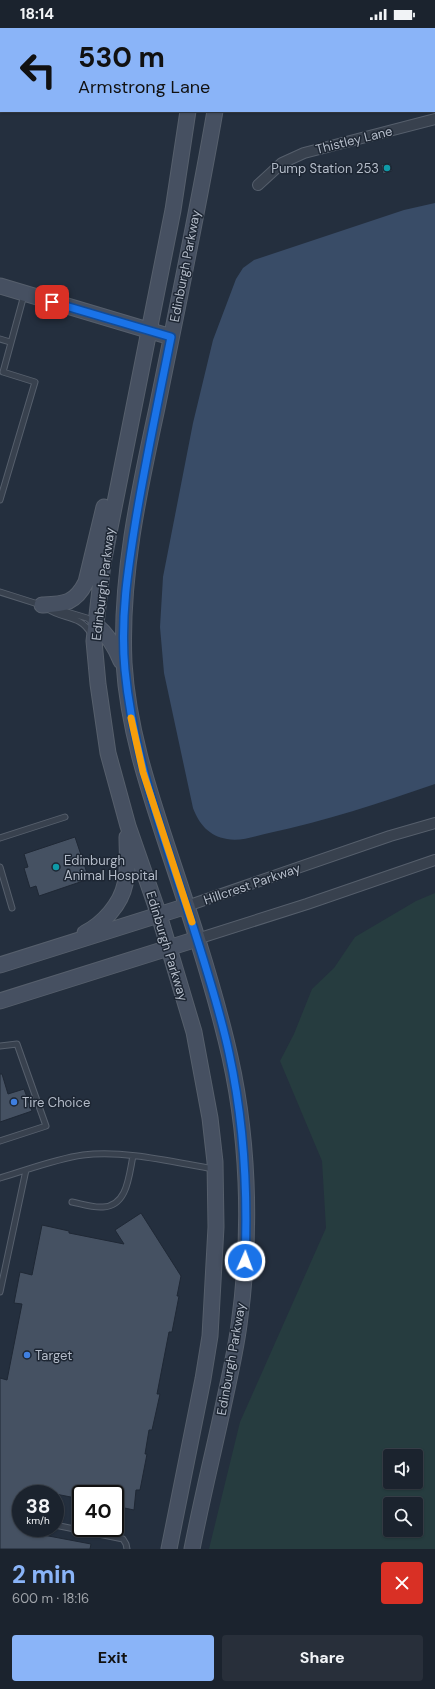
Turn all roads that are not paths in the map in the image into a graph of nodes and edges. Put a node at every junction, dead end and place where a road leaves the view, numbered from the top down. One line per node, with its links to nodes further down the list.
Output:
1 (188, 112): 7 (main road, Edinburgh Parkway)
2 (215, 112): 8 (main road, Edinburgh Parkway)
3 (435, 119): 4 (street, Thistley Lane)
4 (258, 185)
5 (0, 286): 6 (main road)
6 (25, 294): 7 (main road); 10 (lane)
7 (148, 331): 8 (main road); 11 (main road, Edinburgh Parkway)
8 (171, 337): 17 (main road, Edinburgh Parkway)
9 (0, 339): 10 (lane)
10 (10, 342): 12 (lane)
11 (125, 448): 14 (main road); 15 (main road, Edinburgh Parkway)
12 (0, 500)
13 (0, 592): 14 (lane)
14 (42, 605): 15 (lane); 16 (lane)
15 (96, 625): 16 (main road, Edinburgh Parkway); 17 (main road)
16 (94, 641): 20 (main road, Edinburgh Parkway)
17 (124, 667): 24 (main road, Edinburgh Parkway)
18 (65, 817): 21 (lane)
19 (435, 823): 24 (street, Hillcrest Parkway)
20 (128, 826): 26 (main road, Edinburgh Parkway); 29 (main road)
21 (0, 838)
22 (435, 860): 27 (street)
23 (0, 866): 25 (lane)
24 (187, 906): 26 (main road, Hillcrest Parkway); 27 (main road, Edinburgh Parkway)
25 (12, 908)
26 (159, 915): 28 (main road, Edinburgh Parkway); 29 (main road, Hillcrest Parkway)
27 (197, 939): 28 (main road); 43 (main road, Edinburgh Parkway)
28 (169, 948): 31 (main road); 35 (main road, Edinburgh Parkway)
29 (50, 949): 30 (main road, Hillcrest Parkway)
30 (0, 965)
31 (0, 1001)
32 (0, 1046): 33 (lane)
33 (0, 1141)
34 (132, 1156): 35 (lane); 36 (lane); 38 (lane)
35 (215, 1169): 42 (main road, Edinburgh Parkway)
36 (26, 1170): 37 (lane); 39 (lane)
37 (0, 1178)
38 (72, 1202)
39 (0, 1292)
40 (64, 1527): 41 (lane)
41 (127, 1549)
42 (169, 1549)
43 (192, 1549)

